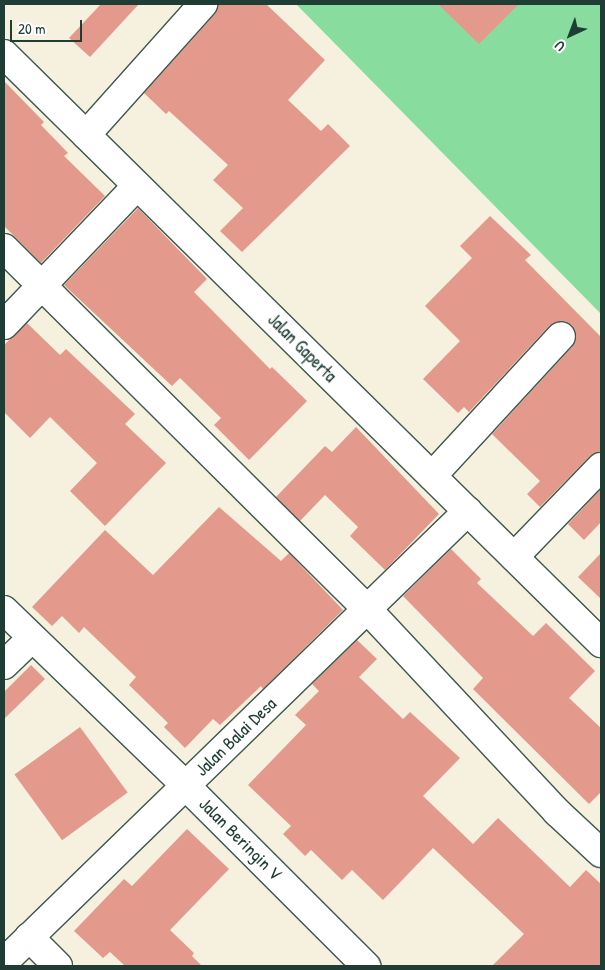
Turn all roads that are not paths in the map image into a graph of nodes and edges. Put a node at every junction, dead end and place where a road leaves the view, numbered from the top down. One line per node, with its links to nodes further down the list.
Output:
1 (203, 4): 3 (street)
2 (4, 54): 3 (street, Jalan Gaperta)
3 (86, 135): 4 (street, Jalan Gaperta)
4 (137, 186): 6 (street); 10 (street, Jalan Gaperta)
5 (4, 248): 6 (street)
6 (43, 286): 7 (street); 14 (street)
7 (4, 325)
8 (561, 336): 10 (street)
9 (601, 467): 12 (street)
10 (432, 476): 11 (street, Jalan Gaperta)
11 (468, 511): 12 (street, Jalan Gaperta); 14 (street, Jalan Balai Desa)
12 (514, 557): 16 (street, Jalan Gaperta)
13 (4, 610): 15 (street, Jalan Beringin V)
14 (368, 610): 18 (street, Jalan Balai Desa); 19 (street)
15 (32, 638): 17 (street); 18 (street, Jalan Beringin V)
16 (601, 642)
17 (4, 665)
18 (186, 786): 20 (street, Jalan Balai Desa); 23 (street, Jalan Beringin V)
19 (601, 853)
20 (29, 938): 21 (street, Jalan Balai Desa); 22 (street)
21 (4, 962)
22 (58, 966)
23 (366, 966)

